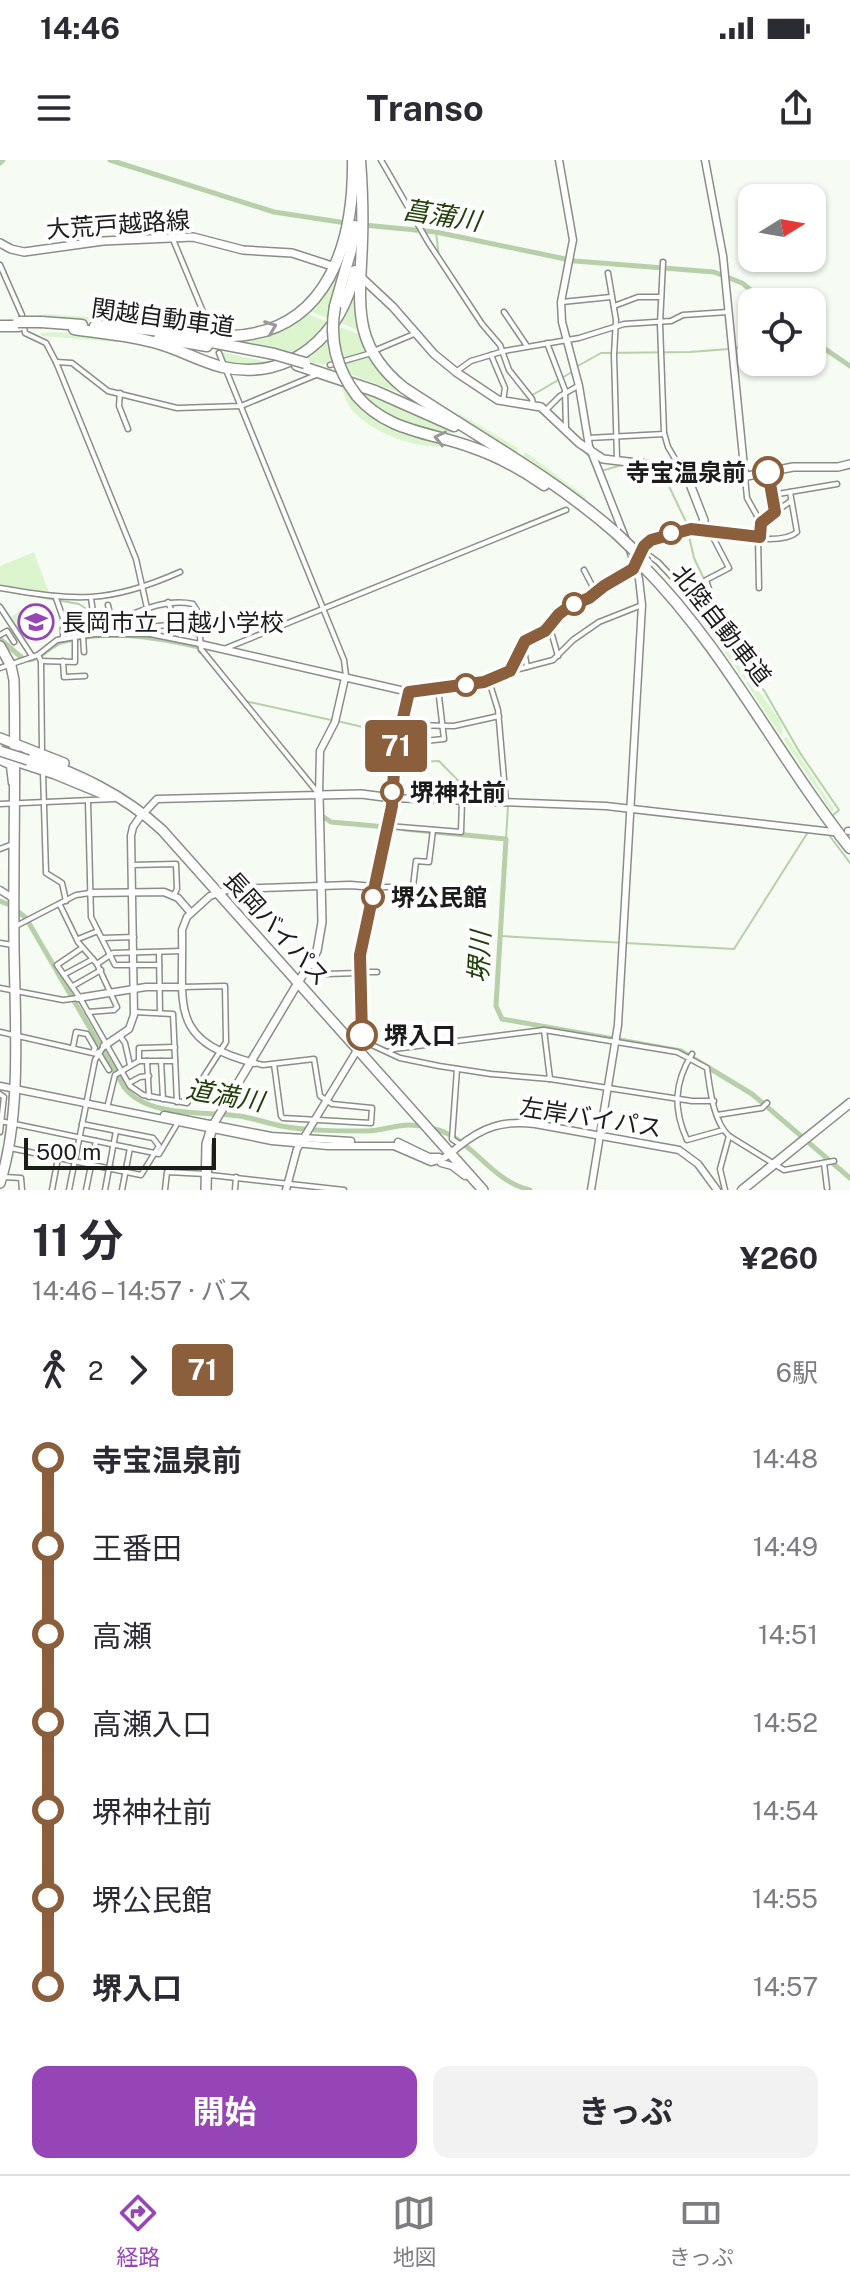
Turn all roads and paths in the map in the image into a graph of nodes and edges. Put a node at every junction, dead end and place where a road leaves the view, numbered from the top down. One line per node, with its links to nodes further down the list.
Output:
1 (381, 160): 30 (street)
2 (559, 160): 15 (street)
3 (705, 160): 18 (street)
4 (358, 161): 5 (highway)
5 (356, 231): 23 (highway, one-way to 5); 23 (highway); 51 (highway, 北陸自動車道); 64 (highway, 北陸自動車道, one-way to 5, bridge)
6 (172, 237): 7 (main road, 大荒戸越路線); 10 (main road, 大荒戸越路線); 24 (street)
7 (0, 243)
8 (663, 262): 14 (street)
9 (0, 265): 34 (street)
10 (332, 266)
11 (608, 273): 13 (street)
12 (363, 279): 25 (main road)
13 (611, 297): 15 (street); 16 (street)
14 (661, 297): 16 (street); 19 (street)
15 (561, 302): 26 (street)
16 (614, 306): 22 (street)
17 (504, 312): 28 (street)
18 (728, 312): 19 (street); 56 (street)
19 (660, 322): 22 (street); 48 (street)
20 (0, 324): 21 (highway, 関越自動車道, bridge)
21 (42, 325): 23 (highway, 関越自動車道); 23 (highway, 関越自動車道)
22 (616, 326): 26 (street); 49 (street)
23 (115, 330): 36 (highway, 関越自動車道, bridge)
24 (211, 331)
25 (416, 333): 29 (street); 38 (main road)
26 (566, 340): 27 (street); 39 (street)
27 (547, 343): 28 (street); 41 (street)
28 (527, 346): 30 (street)
29 (376, 350)
30 (504, 351): 33 (street); 43 (street)
31 (219, 353): 35 (street)
32 (368, 354): 36 (street)
33 (491, 355): 38 (street); 42 (street)
34 (56, 362): 40 (street); 75 (street)
35 (223, 363)
36 (321, 369): 44 (street); 51 (highway, 北陸自動車道); 64 (highway, 北陸自動車道)
37 (226, 370): 44 (street)
38 (456, 372): 42 (main road)
39 (579, 386): 41 (street); 50 (street)
40 (120, 393): 44 (street); 46 (street)
41 (565, 393): 45 (street); 47 (street)
42 (503, 401): 43 (main road)
43 (533, 405): 45 (main road)
44 (241, 406): 86 (street)
45 (545, 411): 47 (main road)
46 (128, 429)
47 (566, 431): 52 (main road)
48 (664, 434): 49 (street); 57 (street)
49 (616, 436): 50 (street); 53 (street)
50 (588, 438): 52 (street)
51 (488, 440): 69 (highway, 北陸自動車道)
52 (591, 452): 53 (main road); 72 (street)
53 (617, 461): 57 (main road)
54 (850, 464): 55 (main road)
55 (768, 472): 56 (main road); 60 (street)
56 (745, 477): 57 (main road); 66 (street)
57 (688, 479): 65 (main road)
58 (837, 484): 59 (street)
59 (790, 492): 60 (street); 61 (street)
60 (772, 495): 63 (street)
61 (791, 501): 63 (street); 70 (street)
62 (566, 510): 86 (street)
63 (775, 512): 66 (street)
64 (589, 516): 69 (highway, 北陸自動車道)
65 (704, 520): 67 (main road); 68 (street)
66 (761, 523): 70 (street)
67 (699, 529): 68 (street); 71 (main road)
68 (709, 530): 70 (street); 71 (street)
69 (614, 535): 72 (highway, 北陸自動車道, bridge)
70 (759, 537): 77 (street)
71 (642, 551): 72 (main road)
72 (642, 565): 78 (main road); 83 (street); 145 (highway, 北陸自動車道); 147 (highway, 北陸自動車道)
73 (584, 570): 78 (street)
74 (180, 572): 75 (street)
75 (143, 586): 80 (street); 85 (street)
76 (0, 588): 79 (street)
77 (759, 588)
78 (596, 593): 93 (main road)
79 (56, 597): 80 (street); 101 (street)
80 (91, 598): 95 (street)
81 (168, 602): 85 (street); 88 (street); 90 (street)
82 (108, 605): 91 (street)
83 (642, 605): 109 (street); 140 (street)
84 (0, 607): 87 (street)
85 (147, 608): 91 (street); 94 (street)
86 (323, 608): 106 (street); 117 (street)
87 (6, 616): 89 (street); 108 (street)
88 (198, 618): 90 (street); 97 (street)
89 (0, 620)
90 (175, 620): 92 (street)
91 (112, 623): 95 (street)
92 (172, 626): 94 (street); 97 (street)
93 (549, 626): 104 (main road); 109 (street)
94 (150, 627): 96 (street)
95 (99, 631): 96 (street); 99 (street)
96 (150, 634): 103 (street)
97 (199, 634): 103 (street)
98 (0, 635): 102 (street)
99 (83, 636): 100 (street); 107 (street)
100 (75, 637): 101 (street); 111 (street)
101 (63, 639): 108 (street)
102 (14, 642)
103 (200, 644): 106 (street); 130 (street)
104 (523, 644): 113 (street); 115 (main road)
105 (0, 646): 112 (highway)
106 (223, 650): 117 (street)
107 (84, 652)
108 (35, 656): 110 (street); 112 (street)
109 (558, 656): 113 (street)
110 (41, 661): 111 (street); 126 (street)
111 (63, 661): 116 (street)
112 (11, 666): 114 (street); 125 (highway)
113 (527, 667): 115 (street)
114 (0, 668)
115 (514, 668): 118 (main road)
116 (85, 676)
117 (345, 678): 120 (street); 130 (street)
118 (489, 681): 119 (main road); 121 (street)
119 (438, 688): 120 (main road); 123 (street)
120 (409, 692): 122 (main road)
121 (499, 716): 123 (street); 137 (street)
122 (404, 725): 123 (street); 123 (street); 132 (main road)
123 (443, 725)
124 (0, 738): 125 (highway)
125 (14, 743): 126 (highway); 127 (highway)
126 (42, 753): 138 (highway)
127 (3, 756): 128 (highway, 長岡バイパス, bridge); 129 (highway); 131 (highway)
128 (28, 758): 133 (highway, 長岡バイパス); 138 (highway, 長岡バイパス)
129 (43, 769): 133 (highway); 136 (street)
130 (319, 795): 132 (main road); 141 (street); 150 (main road)
131 (14, 797): 136 (street); 139 (street); 146 (highway)
132 (392, 798): 134 (street); 142 (street)
133 (114, 799): 135 (street); 141 (highway, 長岡バイパス)
134 (462, 800): 137 (street); 143 (street)
135 (88, 801): 136 (street); 153 (street)
136 (44, 802): 157 (street)
137 (506, 802): 140 (street)
138 (128, 803): 141 (highway, 長岡バイパス)
139 (0, 804)
140 (630, 809): 144 (street); 197 (street)
141 (141, 815): 149 (street); 155 (highway, 長岡バイパス)
142 (388, 826): 143 (street); 151 (street)
143 (433, 830): 151 (street)
144 (833, 832)
145 (849, 834)
146 (14, 844): 148 (street); 158 (highway)
147 (850, 848)
148 (0, 849)
149 (132, 865): 154 (street); 156 (street)
150 (321, 887): 151 (street); 155 (street); 176 (main road)
151 (375, 887): 179 (street)
152 (0, 890): 158 (street)
153 (90, 893): 154 (street); 157 (street); 162 (street)
154 (133, 893): 156 (street); 163 (street)
155 (216, 893): 160 (street); 184 (highway, 長岡バイパス)
156 (174, 895): 160 (street)
157 (66, 901): 159 (street)
158 (14, 904): 161 (highway)
159 (60, 905): 161 (street); 165 (street)
160 (191, 913): 169 (street)
161 (14, 927): 167 (highway)
162 (98, 931): 164 (street); 165 (street)
163 (134, 937): 164 (street); 170 (street)
164 (102, 938): 172 (street)
165 (77, 939): 168 (street)
166 (0, 943): 167 (street)
167 (14, 946): 187 (highway)
168 (82, 948): 173 (street); 180 (street)
169 (182, 951): 171 (street); 183 (street)
170 (134, 952): 171 (street); 172 (street); 174 (street)
171 (159, 952): 175 (street)
172 (110, 954): 173 (street); 174 (street)
173 (95, 961): 177 (street); 180 (street)
174 (134, 965): 175 (street); 186 (street)
175 (159, 965): 182 (street)
176 (310, 965): 179 (street); 184 (main road)
177 (101, 970): 181 (street); 188 (street)
178 (377, 972): 179 (street)
179 (359, 973): 200 (street)
180 (65, 974): 181 (street)
181 (73, 986): 189 (street)
182 (160, 987): 183 (street); 186 (street); 192 (street)
183 (183, 987): 202 (street); 202 (street)
184 (297, 987): 200 (highway, 長岡バイパス); 209 (main road)
185 (0, 988): 187 (street)
186 (133, 989): 188 (street); 191 (street)
187 (15, 991): 189 (street); 195 (highway)
188 (111, 992): 189 (street); 190 (street)
189 (76, 998): 190 (street)
190 (88, 1012): 201 (street)
191 (134, 1012): 192 (street); 196 (street)
192 (160, 1013): 199 (street)
193 (544, 1030): 197 (street); 203 (street); 216 (street)
194 (0, 1032): 195 (street)
195 (14, 1035): 198 (street); 219 (highway)
196 (120, 1036): 201 (street); 211 (street)
197 (615, 1041): 204 (street); 220 (street)
198 (73, 1047): 201 (street); 201 (street)
199 (175, 1047): 205 (street); 208 (street)
200 (358, 1047): 203 (street); 225 (street); 254 (highway, 長岡バイパス)
201 (100, 1050): 213 (street); 214 (street); 227 (street)
202 (220, 1052): 209 (street); 228 (street)
203 (388, 1052): 212 (street)
204 (691, 1056): 224 (street); 226 (street)
205 (139, 1061): 206 (street); 211 (street)
206 (147, 1061): 207 (street); 215 (street)
207 (161, 1061): 208 (street); 223 (street)
208 (175, 1061): 228 (street)
209 (252, 1063): 210 (street); 238 (main road)
210 (274, 1064): 225 (street); 234 (street)
211 (130, 1065): 214 (street)
212 (457, 1069): 216 (street); 250 (street)
213 (109, 1070)
214 (118, 1072): 217 (street); 231 (street)
215 (149, 1076): 217 (street); 222 (street)
216 (550, 1079): 220 (street)
217 (128, 1083): 222 (street)
218 (0, 1084): 219 (street)
219 (13, 1086): 227 (street); 237 (highway)
220 (608, 1087): 224 (street); 242 (street)
221 (0, 1094): 233 (street)
222 (149, 1097): 223 (street)
223 (163, 1099): 228 (street)
224 (676, 1099): 226 (street); 239 (street)
225 (326, 1100): 234 (street); 234 (street)
226 (714, 1101): 232 (street)
227 (86, 1102): 231 (street); 235 (street); 238 (street)
228 (177, 1102)
229 (767, 1103): 232 (street)
230 (850, 1103): 259 (main road)
231 (108, 1104): 238 (street)
232 (717, 1115): 239 (street)
233 (0, 1121): 237 (street); 241 (street)
234 (312, 1122): 245 (street)
235 (82, 1124): 240 (street); 244 (street)
236 (177, 1124): 252 (street)
237 (12, 1125): 244 (street); 253 (highway)
238 (215, 1125): 245 (street); 264 (highway)
239 (723, 1130): 243 (street)
240 (116, 1131): 248 (street); 252 (street)
241 (0, 1132)
242 (600, 1135): 250 (street, 左岸バイパス); 282 (street); 283 (street, 左岸バイパス)
243 (729, 1136): 259 (street); 284 (street)
244 (79, 1138): 246 (street); 256 (street)
245 (302, 1139): 247 (street); 249 (street); 268 (street)
246 (96, 1141): 248 (street); 261 (street)
247 (357, 1141): 249 (street); 254 (street)
248 (114, 1145): 251 (street); 262 (street)
249 (369, 1145): 258 (street)
250 (461, 1145): 254 (street, 左岸バイパス)
251 (130, 1148): 252 (street); 263 (street)
252 (154, 1153): 263 (street)
253 (5, 1154): 255 (street); 267 (highway)
254 (448, 1155): 258 (street, 左岸バイパス); 265 (highway, 長岡バイパス); 281 (highway, 長岡バイパス)
255 (58, 1158): 256 (street); 272 (street)
256 (75, 1161): 261 (street); 273 (street)
257 (834, 1161): 260 (street)
258 (431, 1162): 265 (street)
259 (775, 1163): 260 (street); 285 (main road)
260 (824, 1163): 270 (street)
261 (91, 1165): 262 (street); 274 (street)
262 (110, 1169): 263 (street); 275 (street)
263 (125, 1172): 276 (street)
264 (208, 1174): 266 (street); 277 (street); 278 (highway)
265 (465, 1176): 281 (highway, 長岡バイパス)
266 (236, 1177): 268 (street); 279 (street)
267 (1, 1180): 271 (street)
268 (287, 1186): 269 (street)
269 (323, 1188): 280 (street)
270 (827, 1188)
271 (22, 1190)
272 (52, 1190)
273 (69, 1190)
274 (86, 1190)
275 (105, 1190)
276 (122, 1190)
277 (165, 1190)
278 (208, 1190)
279 (235, 1190)
280 (344, 1190)
281 (480, 1190)
282 (591, 1190)
283 (717, 1190)
284 (725, 1190)
285 (742, 1190)

